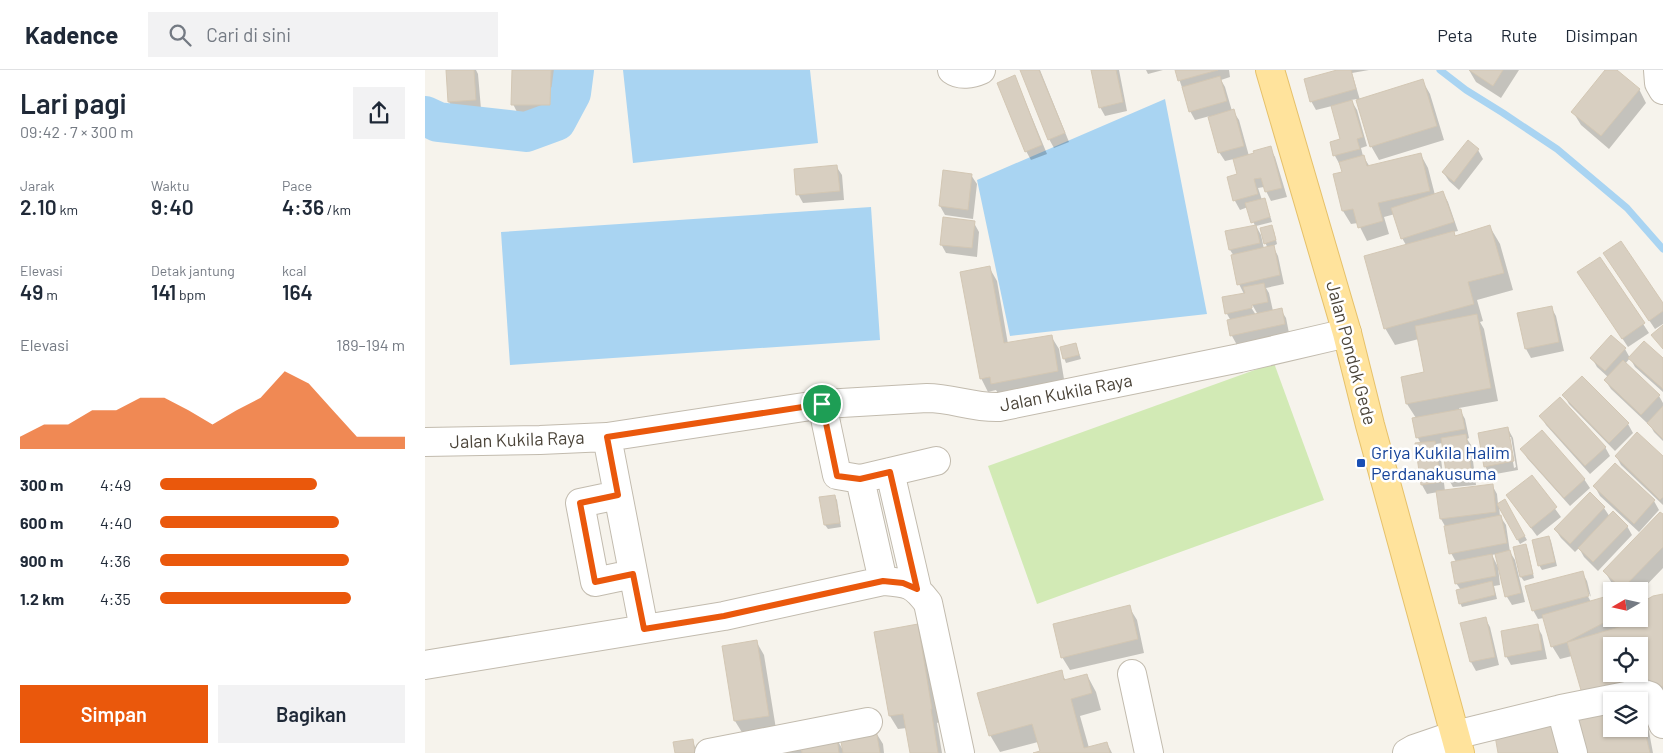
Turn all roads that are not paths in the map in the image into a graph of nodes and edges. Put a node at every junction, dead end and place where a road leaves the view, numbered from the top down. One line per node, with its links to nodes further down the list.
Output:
1 (953, 70): 2 (street)
2 (981, 70)
3 (1270, 70): 6 (main road, Jalan Pondok Gede)
4 (1658, 70): 5 (street)
5 (1663, 90)
6 (1347, 333): 7 (street, Jalan Kukila Raya); 23 (main road, Jalan Pondok Gede)
7 (822, 404): 8 (street, Jalan Kukila Raya); 12 (street)
8 (607, 437): 9 (street, Jalan Kukila Raya); 13 (street)
9 (425, 442)
10 (936, 461): 11 (street)
11 (890, 472): 12 (street); 16 (street)
12 (860, 479): 15 (street)
13 (618, 495): 14 (street); 14 (street)
14 (633, 574): 17 (street)
15 (883, 581): 16 (street); 17 (street)
16 (917, 589): 25 (street)
17 (644, 629): 18 (street)
18 (425, 665)
19 (1132, 674): 26 (street)
20 (1561, 709): 22 (street); 23 (street); 28 (street)
21 (867, 722): 24 (street)
22 (1663, 724)
23 (1458, 744): 27 (street)
24 (709, 753)
25 (960, 753)
26 (1149, 753)
27 (1407, 753)
28 (1573, 753)

